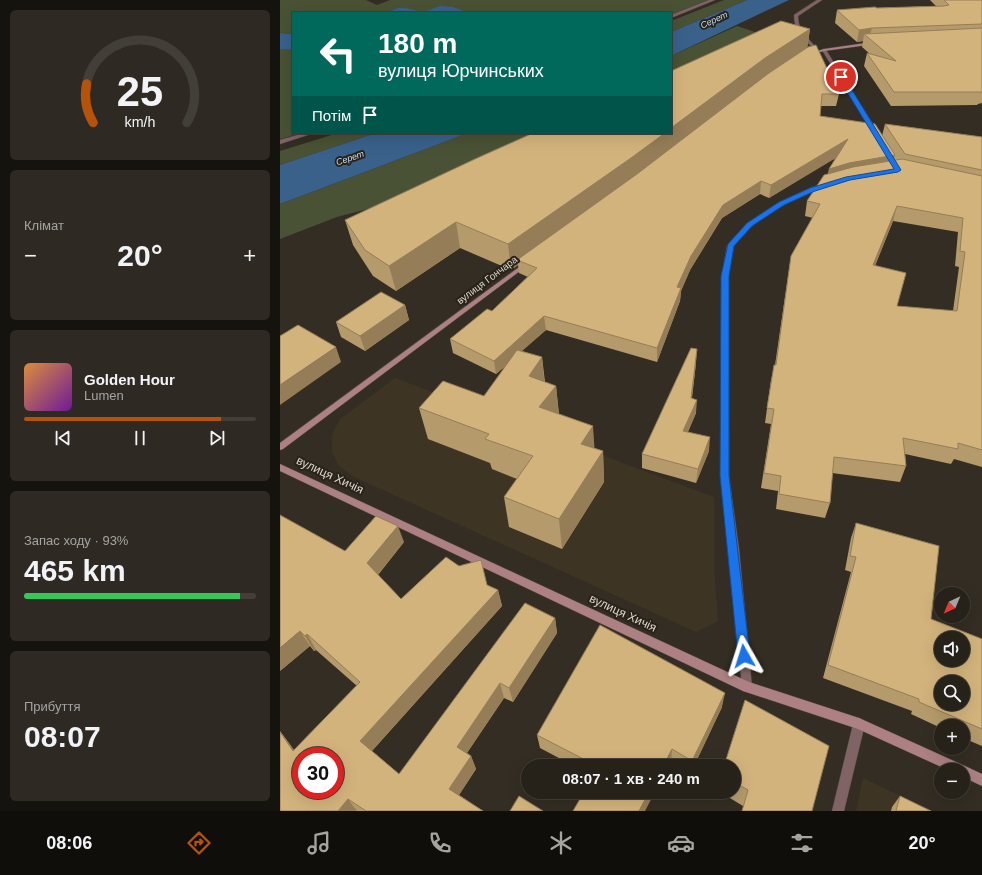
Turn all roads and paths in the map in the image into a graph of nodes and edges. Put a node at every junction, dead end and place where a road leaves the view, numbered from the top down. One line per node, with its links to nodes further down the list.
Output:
1 (713, 0): 3 (street)
2 (820, 0): 5 (street)
3 (672, 17)
4 (877, 43): 5 (street)
5 (824, 50): 7 (street)
6 (308, 134): 8 (street)
7 (878, 137)
8 (280, 142)
9 (834, 182): 13 (street)
10 (533, 258): 11 (street, вулиця Гончара)
11 (280, 447)
12 (280, 467): 13 (street, вулиця Хичія)
13 (747, 687): 14 (street, вулиця Хичія)
14 (858, 724): 15 (street, вулиця Хичія); 18 (street)
15 (944, 763)
16 (970, 775): 17 (street, вулиця Хичія)
17 (982, 780)
18 (838, 811)

